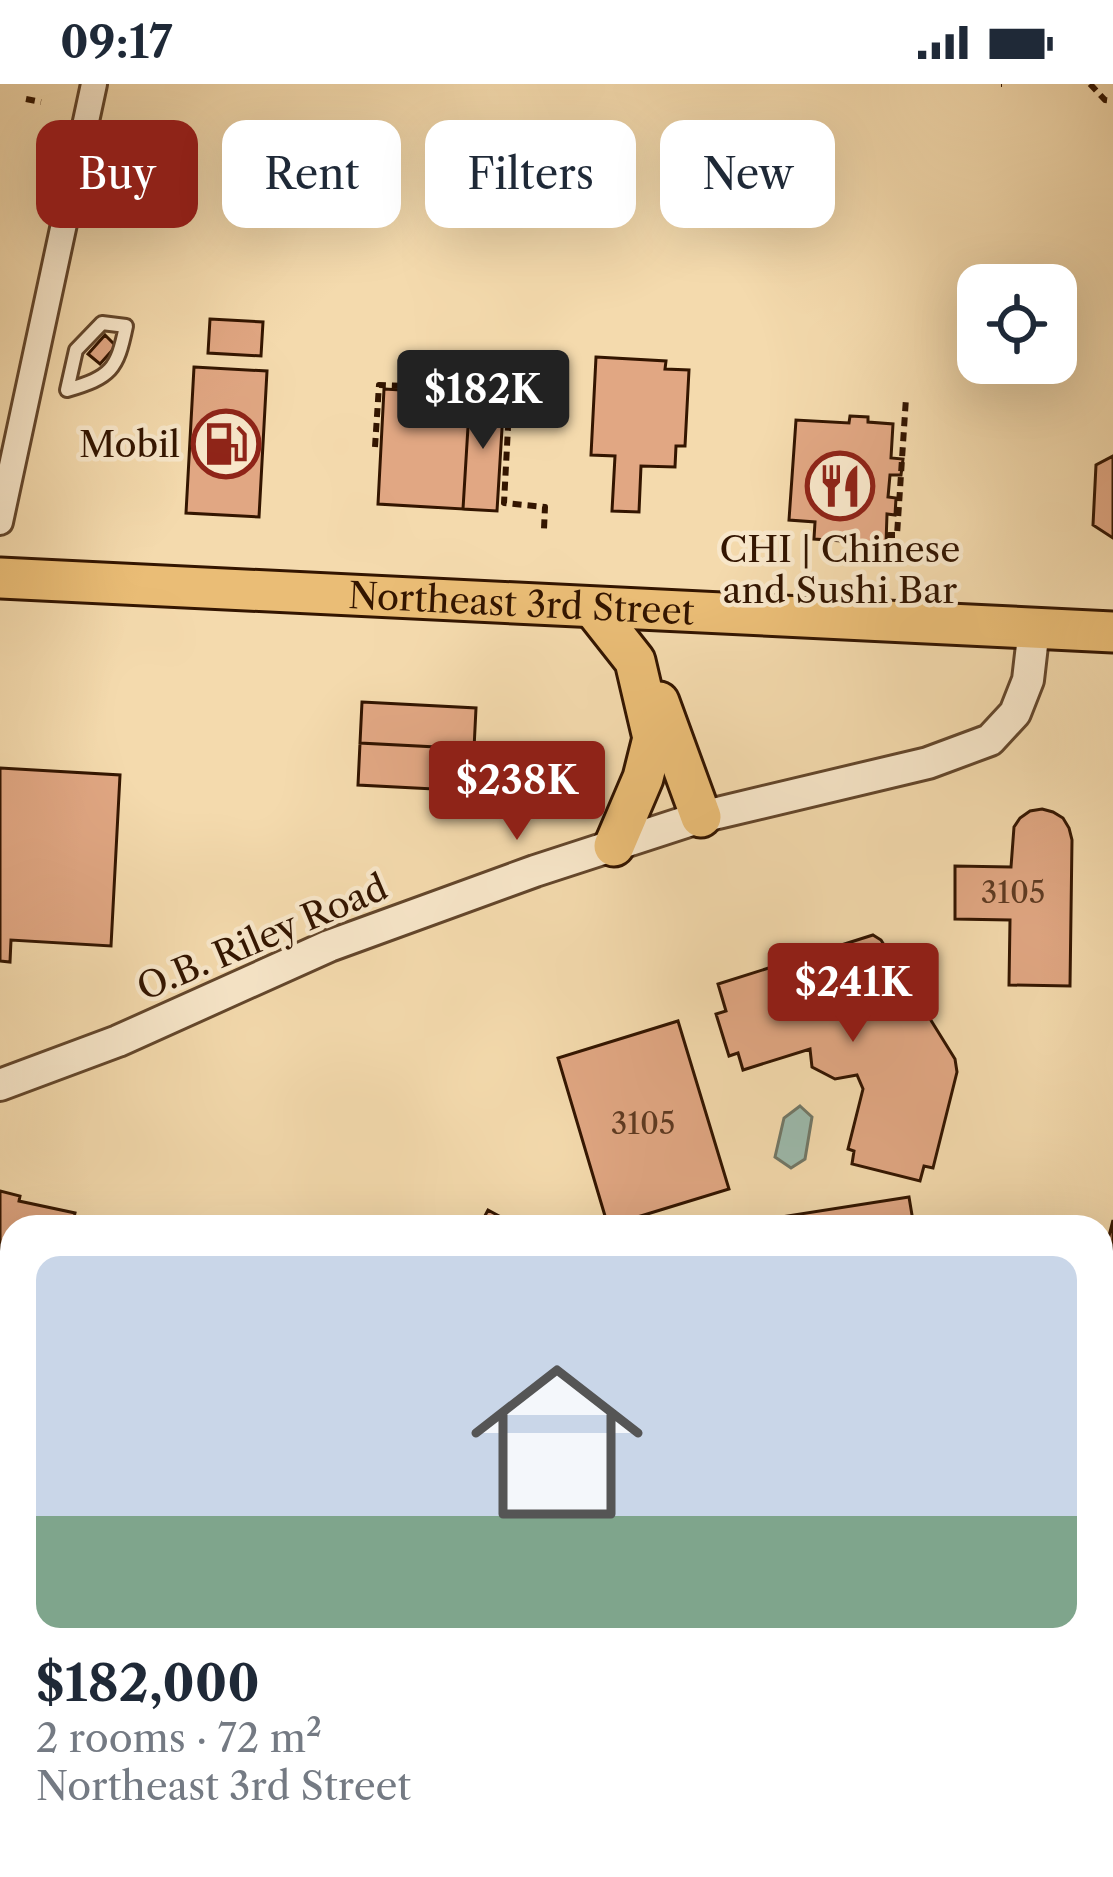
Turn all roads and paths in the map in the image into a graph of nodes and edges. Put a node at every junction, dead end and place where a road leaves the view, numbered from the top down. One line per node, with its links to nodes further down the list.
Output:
1 (94, 84): 9 (street)
2 (1090, 84): 4 (path)
3 (26, 98): 5 (path)
4 (1113, 100)
5 (41, 102)
6 (67, 390): 6 (lane)
7 (907, 398): 11 (path)
8 (376, 447): 10 (path)
9 (0, 522)
10 (544, 529)
11 (889, 553)
12 (0, 578): 13 (main road, Northeast 3rd Street)
13 (594, 609): 14 (main road, Northeast 3rd Street); 16 (main road)
14 (1034, 628): 15 (main road, Northeast 3rd Street); 17 (street, O.B. Riley Road)
15 (1113, 632)
16 (635, 662): 17 (main road); 18 (main road)
17 (701, 818): 18 (street, O.B. Riley Road)
18 (614, 846): 19 (street, O.B. Riley Road)
19 (0, 1084)

